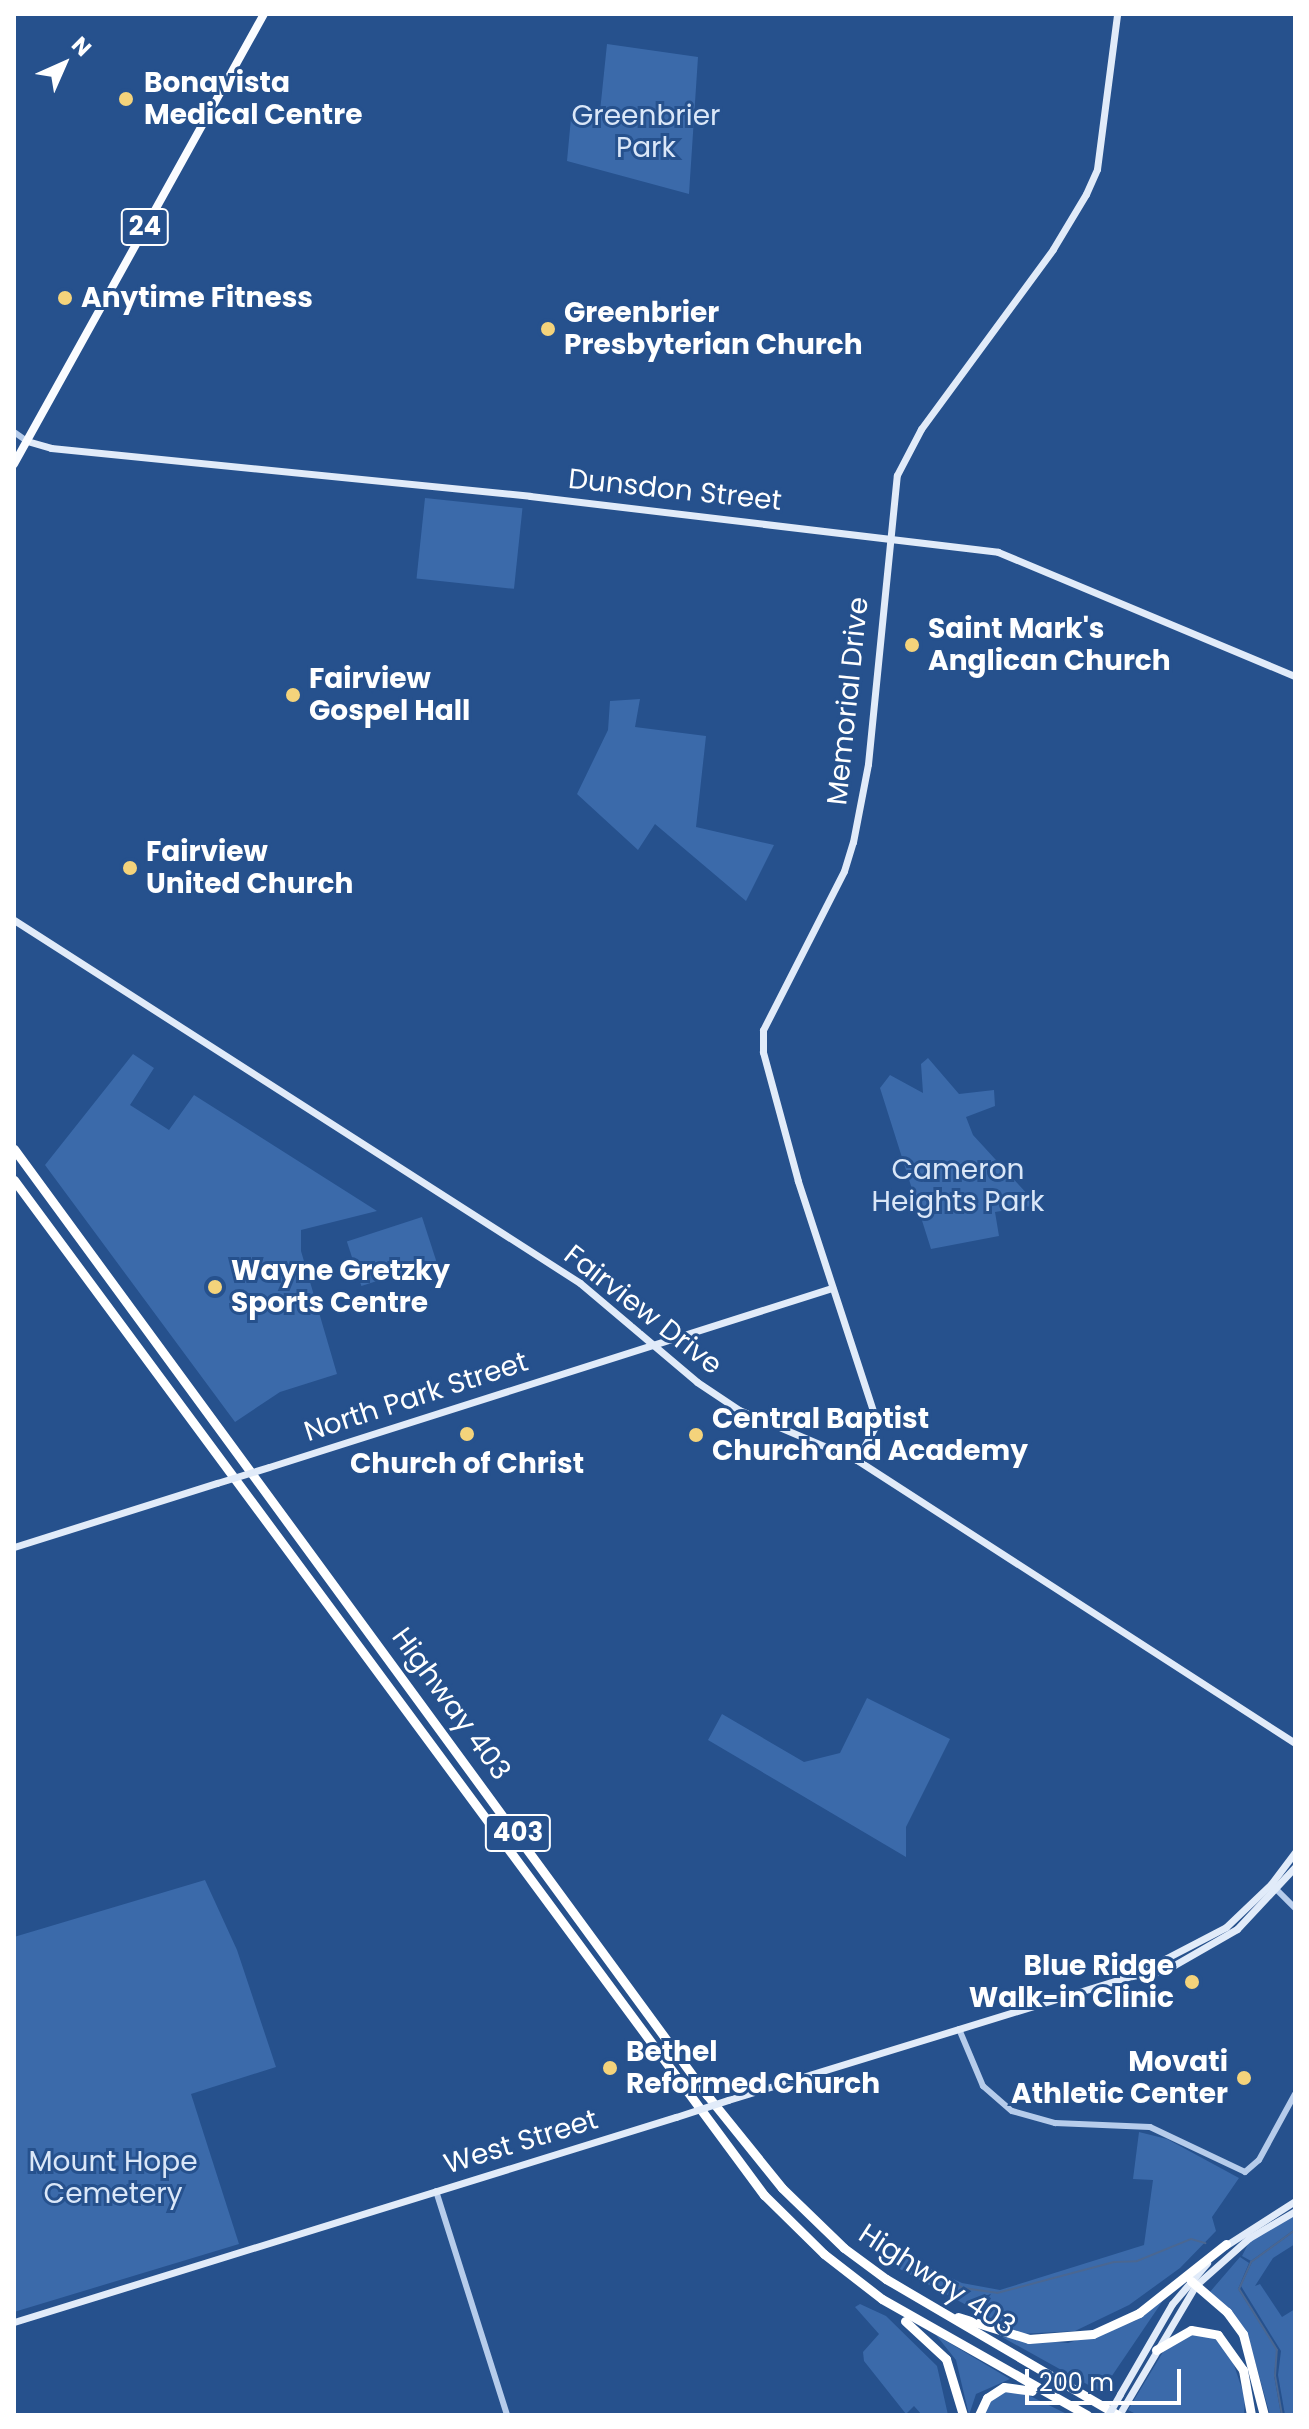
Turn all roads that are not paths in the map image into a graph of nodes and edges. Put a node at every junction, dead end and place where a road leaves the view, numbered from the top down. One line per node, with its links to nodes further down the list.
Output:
1 (264, 14): 4 (main road, 24)
2 (1117, 14): 6 (main road, Memorial Drive)
3 (14, 432): 4 (street)
4 (27, 441): 5 (main road, 24); 6 (main road, Dunsdon Street)
5 (14, 464)
6 (889, 536): 7 (main road, Dunsdon Street); 11 (main road, Memorial Drive)
7 (1295, 676)
8 (14, 920): 12 (main road, Fairview Drive)
9 (14, 1149): 27 (highway, Highway 403 / 403)
10 (14, 1180): 28 (highway, Highway 403 / 403)
11 (832, 1288): 12 (main road, North Park Street); 13 (main road, Memorial Drive)
12 (651, 1343): 13 (main road, Fairview Drive); 14 (main road, North Park Street, bridge)
13 (857, 1460): 15 (main road, Fairview Drive)
14 (14, 1547)
15 (1295, 1743)
16 (1295, 1852): 18 (main road, West Street)
17 (1295, 1867): 18 (main road, West Street)
18 (1275, 1887): 19 (street); 20 (main road, West Street)
19 (1295, 1908)
20 (959, 2029): 21 (street); 22 (main road, West Street, bridge)
21 (1295, 2094)
22 (436, 2191): 29 (main road, West Street); 32 (street)
23 (1295, 2201): 25 (main road)
24 (1295, 2211): 26 (main road)
25 (1226, 2244): 26 (main road); 27 (highway)
26 (1193, 2283): 30 (main road); 36 (main road, bridge); 39 (highway)
27 (908, 2293): 37 (highway, Highway 403 / 403)
28 (882, 2299): 31 (highway, Highway 403 / 403); 33 (highway)
29 (14, 2322)
30 (1156, 2350): 37 (main road); 38 (highway)
31 (1076, 2409): 34 (highway); 35 (highway, Highway 403 / 403)
32 (507, 2415)
33 (963, 2415)
34 (979, 2415)
35 (1087, 2415)
36 (1108, 2415)
37 (1119, 2415)
38 (1251, 2415)
39 (1264, 2415)

